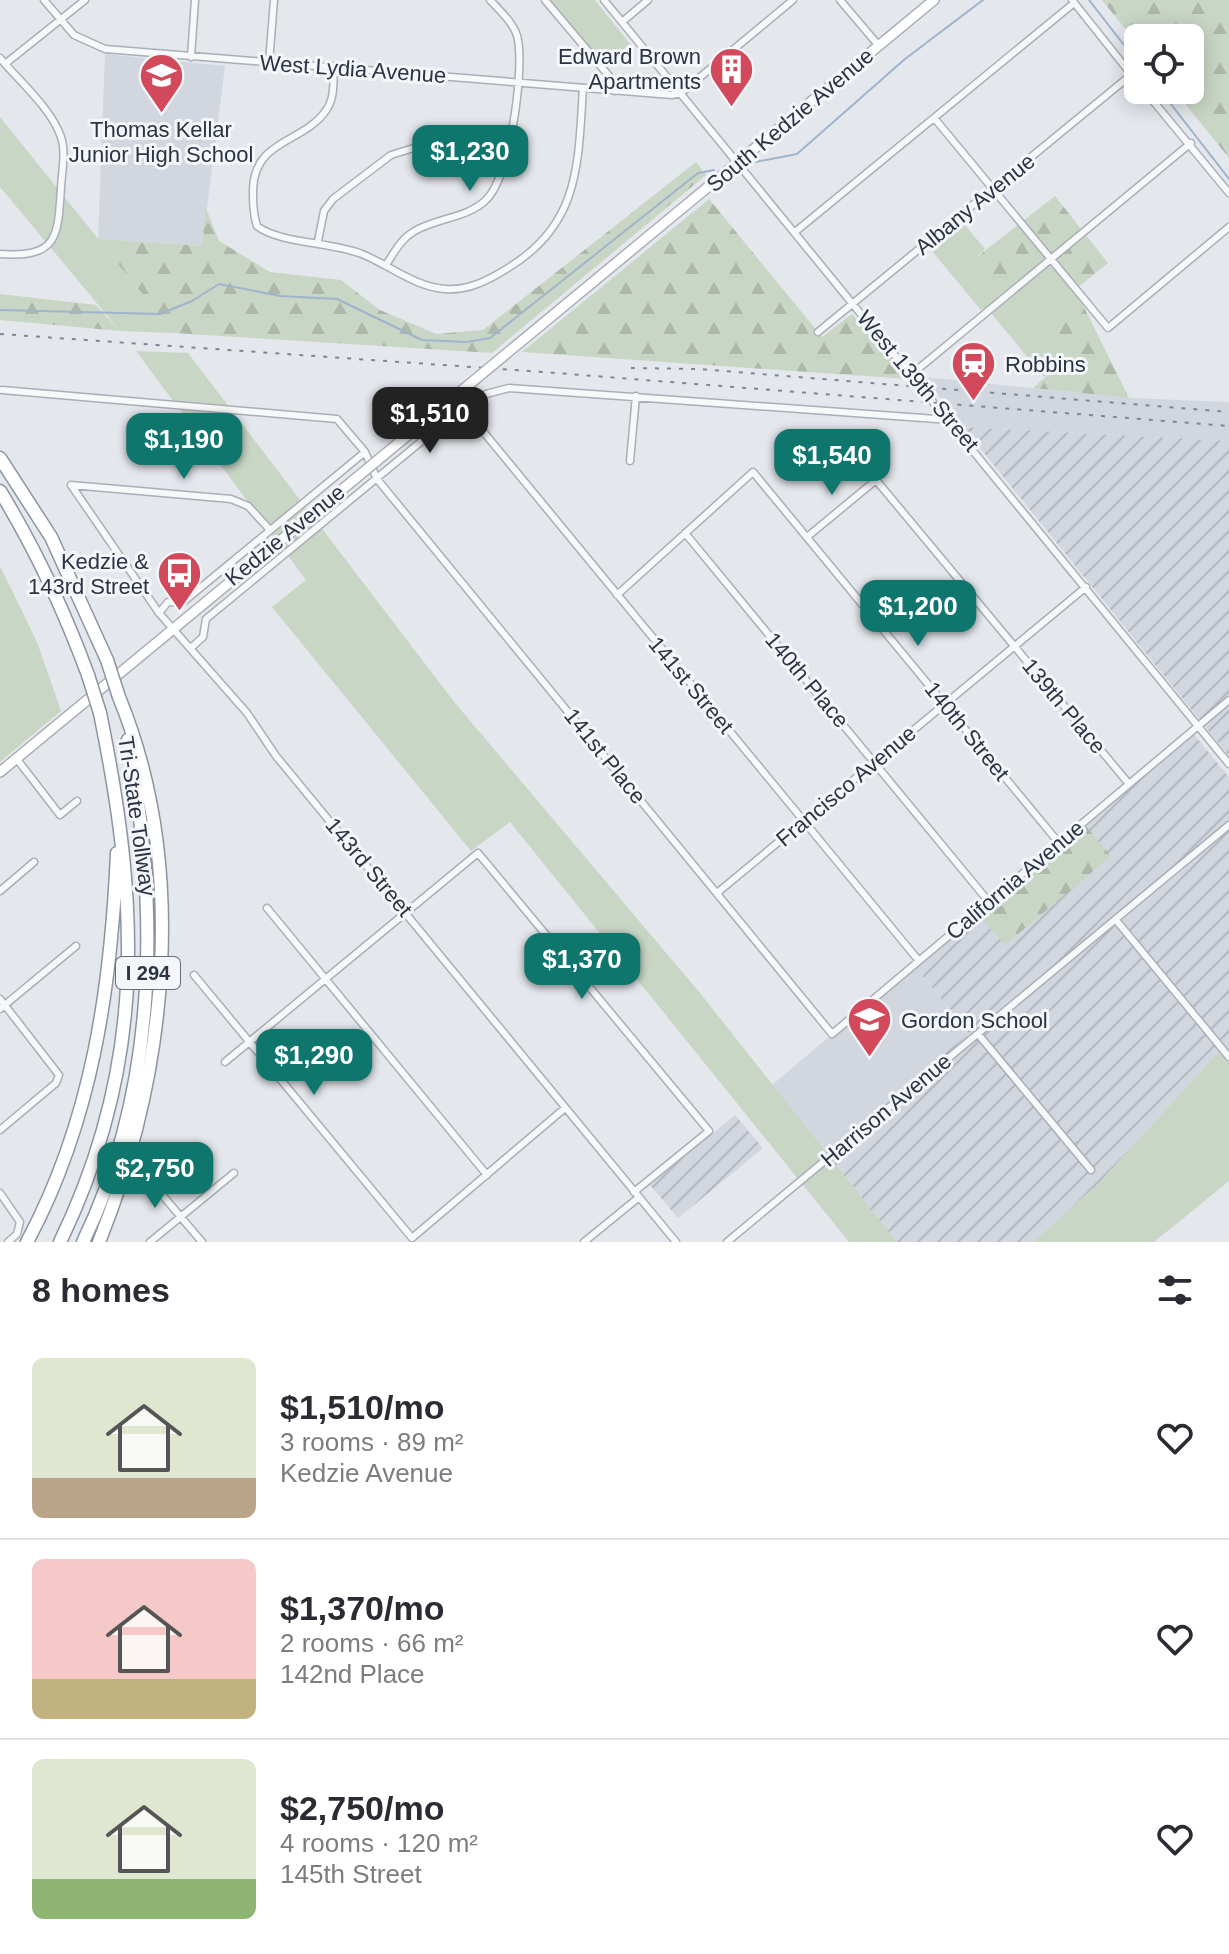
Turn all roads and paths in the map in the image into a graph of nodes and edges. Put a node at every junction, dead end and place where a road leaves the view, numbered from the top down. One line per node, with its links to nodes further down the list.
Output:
1 (44, 0): 13 (street, West Lydia Avenue)
2 (85, 0): 13 (street)
3 (195, 0): 16 (street)
4 (274, 0): 18 (street)
5 (490, 0): 22 (street)
6 (545, 0): 24 (street)
7 (604, 0): 14 (street, West 139th Street)
8 (648, 0): 14 (street)
9 (793, 0): 25 (street)
10 (840, 0): 15 (street)
11 (934, 0): 15 (main road, South Kedzie Avenue)
12 (1073, 2): 20 (street); 27 (street)
13 (61, 20): 16 (street, West Lydia Avenue); 17 (street)
14 (622, 22): 25 (street, West 139th Street)
15 (879, 46): 30 (main road, South Kedzie Avenue)
16 (191, 57): 18 (street, West Lydia Avenue)
17 (3, 61): 37 (street)
18 (269, 63): 19 (street, West Lydia Avenue)
19 (334, 66): 22 (street, West Lydia Avenue); 36 (street)
20 (1124, 66)
21 (1124, 81): 31 (street, Albany Avenue)
22 (516, 82): 23 (street, West Lydia Avenue); 29 (street)
23 (583, 88): 24 (street, West Lydia Avenue); 39 (street)
24 (615, 91): 25 (street, West Lydia Avenue)
25 (681, 93): 30 (street, West 139th Street)
26 (1156, 104): 28 (street)
27 (935, 119): 31 (street); 34 (street)
28 (1191, 143): 32 (street); 38 (street)
29 (510, 153): 36 (street); 39 (street)
30 (738, 163): 34 (street, West 139th Street); 35 (main road, South Kedzie Avenue)
31 (993, 189): 38 (street); 40 (street, Albany Avenue)
32 (1229, 193)
33 (1229, 227): 38 (street)
34 (795, 232): 40 (street, West 139th Street)
35 (645, 239): 58 (main road, Kedzie Avenue, bridge)
36 (318, 241): 39 (street)
37 (0, 254)
38 (1052, 261): 42 (street)
39 (386, 265)
40 (853, 303): 41 (street, Albany Avenue); 42 (street, West 139th Street)
41 (818, 332)
42 (912, 374): 46 (street, West 139th Street)
43 (2, 390): 47 (street, 141st Place)
44 (636, 396): 45 (street); 46 (street); 49 (street)
45 (463, 407): 50 (street); 56 (street, 141st Street)
46 (950, 420): 55 (street, West 139th Street)
47 (365, 452): 50 (street, 141st Place); 52 (street)
48 (0, 458): 61 (highway, Tri-State Tollway / I 294, bridge)
49 (630, 461)
50 (377, 479): 60 (street); 77 (street, 141st Place)
51 (0, 491): 71 (highway, Tri-State Tollway / I 294, bridge)
52 (270, 530): 57 (street); 57 (street, 143rd Street)
53 (685, 533): 54 (street, 140th Street); 56 (street); 66 (street, 140th Place)
54 (807, 537): 59 (street, 139th Place); 63 (street, 140th Street)
55 (1086, 587): 59 (street, Francisco Avenue); 64 (street, West 139th Street)
56 (617, 595): 72 (street, 141st Street)
57 (159, 613): 58 (street, 143rd Street)
58 (172, 628): 60 (street, 143rd Street); 65 (main road, Kedzie Avenue)
59 (1014, 646): 63 (street, Francisco Avenue); 69 (street, 139th Place)
60 (192, 647): 80 (street, 143rd Street)
61 (119, 697): 94 (highway); 105 (highway, Tri-State Tollway / I 294)
62 (1229, 700): 64 (street, California Avenue)
63 (945, 704): 66 (street, Francisco Avenue); 74 (street, 140th Street)
64 (1198, 726): 67 (street, West 139th Street); 69 (street, California Avenue)
65 (16, 758): 68 (main road, Kedzie Avenue); 70 (street)
66 (874, 762): 72 (street, Francisco Avenue); 78 (street, 140th Place)
67 (1229, 764)
68 (0, 772)
69 (1129, 784): 74 (street, California Avenue)
70 (77, 801)
71 (118, 802): 102 (highway); 104 (highway, Tri-State Tollway / I 294)
72 (803, 821): 77 (street, Francisco Avenue); 83 (street, 141st Street)
73 (1229, 825): 81 (street, Harrison Avenue)
74 (1059, 843): 78 (street, California Avenue)
75 (34, 862): 76 (street)
76 (0, 891)
77 (717, 893): 87 (street, 141st Place)
78 (989, 902): 83 (street, California Avenue)
79 (267, 908): 85 (street)
80 (405, 911): 85 (street); 92 (street, 143rd Street); 100 (street)
81 (1116, 920): 88 (street, Harrison Avenue); 90 (street)
82 (76, 946): 86 (street)
83 (919, 961): 87 (street, California Avenue)
84 (194, 975): 89 (street)
85 (324, 978): 89 (street); 97 (street)
86 (2, 1004): 93 (street)
87 (832, 1034)
88 (978, 1034): 95 (street); 112 (street, Harrison Avenue)
89 (249, 1042): 91 (street); 97 (street)
90 (1229, 1057)
91 (225, 1062)
92 (565, 1108): 97 (street); 100 (street, 143rd Street)
93 (0, 1130)
94 (127, 1163): 106 (highway); 107 (highway)
95 (1091, 1170)
96 (234, 1173): 101 (street)
97 (487, 1175)
98 (153, 1184): 101 (street)
99 (0, 1193): 102 (street)
100 (636, 1195): 110 (street); 111 (street, 143rd Street)
101 (180, 1216): 108 (street); 109 (street)
102 (22, 1238): 103 (street)
103 (8, 1242)
104 (60, 1242)
105 (83, 1242)
106 (99, 1242)
107 (107, 1242)
108 (150, 1242)
109 (202, 1242)
110 (584, 1242)
111 (676, 1242)
112 (727, 1242)

